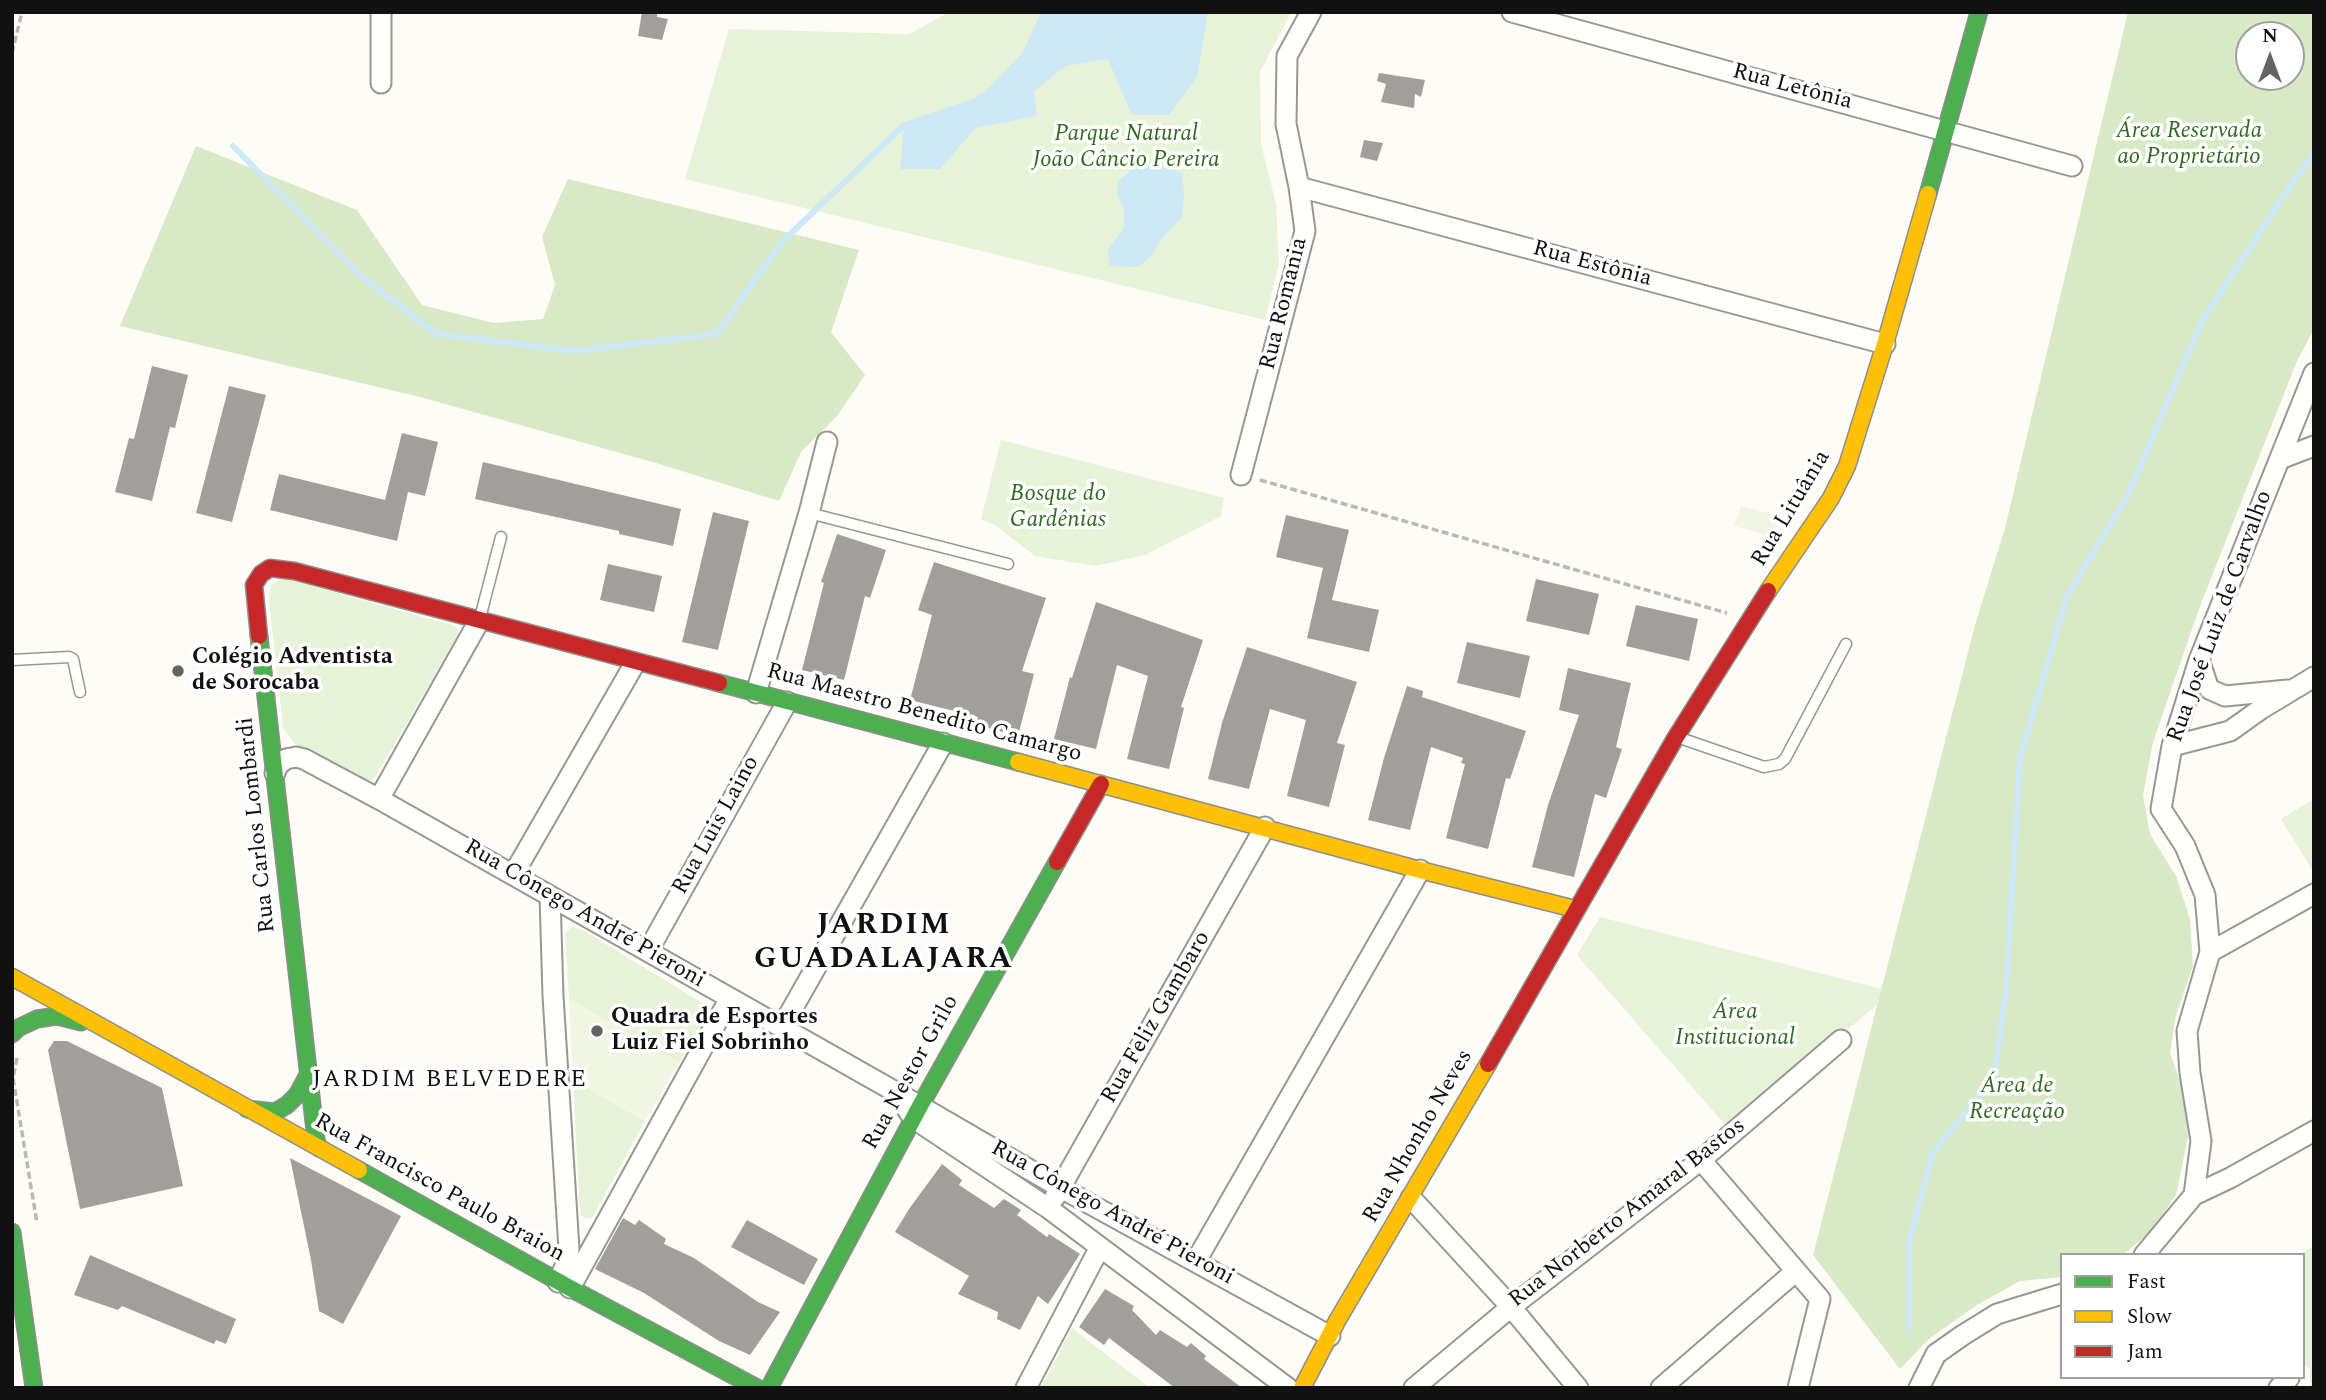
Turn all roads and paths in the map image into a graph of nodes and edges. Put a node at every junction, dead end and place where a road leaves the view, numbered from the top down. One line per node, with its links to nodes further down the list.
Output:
1 (22, 12): 6 (path)
2 (381, 12): 7 (street)
3 (1311, 12): 10 (street, Rua Romania)
4 (1512, 12): 8 (street, Rua Letônia)
5 (1979, 12): 8 (street, Rua Lituânia)
6 (12, 53)
7 (381, 83)
8 (1946, 130): 9 (street, Rua Letônia); 11 (street, Rua Lituânia)
9 (2072, 166)
10 (1299, 187): 11 (street, Rua Estônia); 16 (street, Rua Romania)
11 (1885, 344): 21 (street, Rua Lituânia)
12 (2314, 373): 15 (street, Rua José Luiz de Carvalho)
13 (827, 442): 17 (street)
14 (2314, 446): 15 (street)
15 (2280, 459): 25 (street, Rua José Luiz de Carvalho)
16 (1241, 475): 21 (path)
17 (809, 513): 19 (lane); 30 (street)
18 (501, 537): 22 (lane)
19 (1008, 564)
20 (261, 573): 22 (street, Rua Maestro Benedito Camargo); 35 (street, Rua Carlos Lombardi)
21 (1749, 619): 32 (street, Rua Lituânia)
22 (479, 621): 26 (street, Rua Maestro Benedito Camargo); 37 (street)
23 (1846, 644): 32 (lane)
24 (12, 660): 29 (lane)
25 (2199, 660): 28 (street); 34 (street, Rua José Luiz de Carvalho)
26 (635, 663): 30 (street, Rua Maestro Benedito Camargo); 40 (street)
27 (2314, 677): 28 (street)
28 (2293, 690): 34 (street)
29 (80, 692)
30 (756, 694): 31 (street, Rua Maestro Benedito Camargo)
31 (787, 702): 33 (street, Rua Maestro Benedito Camargo); 44 (street, Rua Luis Laino)
32 (1676, 737): 43 (street, Rua Lituânia)
33 (943, 743): 36 (street, Rua Maestro Benedito Camargo); 48 (street)
34 (2172, 746): 45 (street, Rua José Luiz de Carvalho)
35 (275, 773): 37 (street, Rua Cônego André Pieroni); 52 (street, Rua Carlos Lombardi)
36 (1101, 784): 38 (street, Rua Maestro Benedito Camargo); 54 (street, Rua Nestor Grilo)
37 (379, 799): 40 (street, Rua Cônego André Pieroni)
38 (1265, 827): 39 (street, Rua Maestro Benedito Camargo); 58 (street, Rua Feliz Gambaro)
39 (1420, 870): 43 (street, Rua Maestro Benedito Camargo); 65 (street)
40 (513, 875): 42 (street, Rua Cônego André Pieroni)
41 (2314, 894): 45 (street)
42 (550, 896): 44 (street, Rua Cônego André Pieroni); 67 (street)
43 (1575, 909): 60 (street, Rua Nhonho Neves)
44 (648, 951): 47 (street, Rua Cônego André Pieroni)
45 (2210, 953): 59 (street, Rua José Luiz de Carvalho)
46 (12, 977): 49 (street, Rua Francisco Paulo Braion)
47 (730, 998): 48 (street, Rua Cônego André Pieroni); 67 (street)
48 (782, 1027): 54 (street, Rua Cônego André Pieroni)
49 (100, 1028): 50 (street, Rua Francisco Paulo Braion); 53 (street, Rua Francisco Paulo Braion)
50 (12, 1034)
51 (1841, 1040): 57 (street, Rua Norberto Amaral Bastos)
52 (309, 1073): 53 (street); 56 (street, Rua Carlos Lombardi)
53 (244, 1108): 56 (street, Rua Francisco Paulo Braion)
54 (916, 1112): 58 (street, Rua Cônego André Pieroni); 61 (street, Rua Cônego André Pieroni); 73 (street, Rua Nestor Grilo)
55 (2314, 1131): 59 (street)
56 (319, 1148): 67 (street, Rua Francisco Paulo Braion)
57 (1701, 1160): 66 (street); 69 (street, Rua Norberto Amaral Bastos)
58 (1061, 1188): 61 (street, Rua Feliz Gambaro); 65 (street, Rua Cônego André Pieroni)
59 (2194, 1195): 64 (street)
60 (1411, 1198): 69 (street); 70 (street, Rua Nhonho Neves)
61 (1048, 1208): 63 (street, Rua Cônego André Pieroni)
62 (12, 1232): 71 (street)
63 (1100, 1247): 74 (street); 75 (street, Rua Cônego André Pieroni)
64 (2146, 1253)
65 (1196, 1261): 70 (street, Rua Cônego André Pieroni)
66 (1797, 1271): 79 (street); 80 (street)
67 (564, 1285): 72 (street, Rua Francisco Paulo Braion)
68 (2060, 1295): 81 (street)
69 (1511, 1307): 77 (street, Rua Norberto Amaral Bastos); 78 (street)
70 (1330, 1336): 76 (street, Rua Nhonho Neves)
71 (34, 1388)
72 (757, 1388)
73 (769, 1388)
74 (1026, 1388)
75 (1288, 1388)
76 (1302, 1388)
77 (1414, 1388)
78 (1578, 1388)
79 (1661, 1388)
80 (1798, 1388)
81 (1919, 1388)

